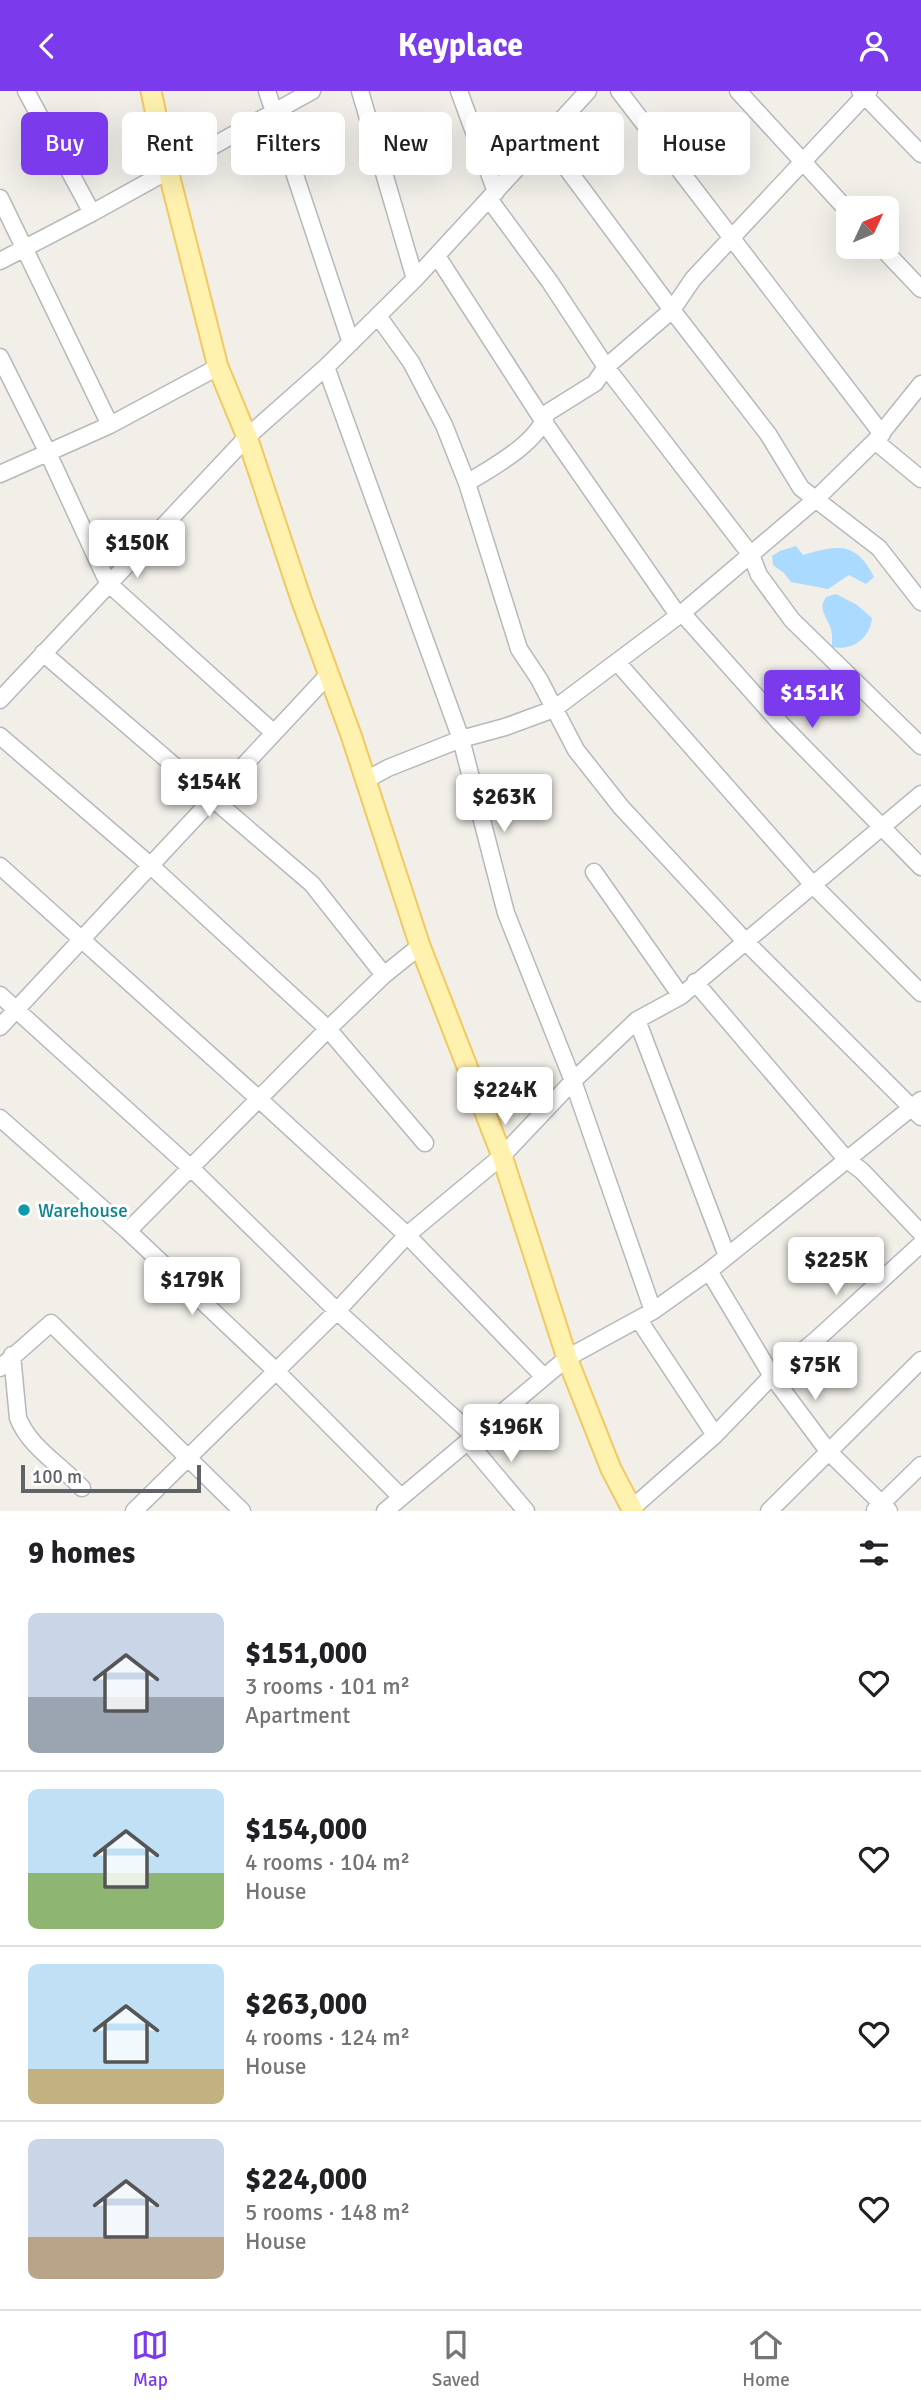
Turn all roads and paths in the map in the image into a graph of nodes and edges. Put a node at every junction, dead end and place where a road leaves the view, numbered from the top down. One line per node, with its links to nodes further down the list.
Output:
1 (26, 91): 24 (street)
2 (151, 91): 12 (main road)
3 (267, 91): 11 (street)
4 (312, 91): 11 (street)
5 (360, 91): 30 (street)
6 (459, 91): 21 (street)
7 (588, 91): 13 (street)
8 (619, 91): 25 (street)
9 (738, 91): 16 (street)
10 (864, 92): 15 (street); 16 (street)
11 (273, 111): 14 (street); 34 (street)
12 (156, 112)
13 (569, 112)
14 (217, 142)
15 (921, 154)
16 (801, 162): 23 (street); 25 (street)
17 (159, 175): 24 (street)
18 (169, 175): 36 (main road)
19 (512, 175): 21 (street)
20 (572, 175): 32 (street)
21 (493, 196): 27 (street); 38 (street)
22 (0, 198): 26 (street)
23 (836, 198)
24 (92, 213): 26 (street)
25 (732, 239): 32 (street); 43 (street)
26 (24, 249): 29 (street); 41 (street)
27 (437, 256): 30 (street); 40 (street)
28 (892, 259): 31 (street)
29 (0, 261)
30 (415, 279): 33 (street)
31 (921, 289)
32 (672, 310): 38 (street); 48 (street)
33 (378, 316): 34 (street); 47 (street)
34 (351, 343): 37 (street)
35 (0, 357): 44 (street)
36 (218, 367): 41 (street); 42 (main road)
37 (326, 367): 42 (street); 60 (street)
38 (606, 367): 40 (street); 49 (street)
39 (921, 384): 43 (street)
40 (544, 422): 47 (street); 52 (street)
41 (110, 425): 44 (street)
42 (247, 437): 50 (street); 55 (main road)
43 (879, 438): 46 (street); 48 (street)
44 (48, 453): 45 (street); 50 (street)
45 (0, 474)
46 (921, 479)
47 (467, 483): 57 (street)
48 (816, 499): 49 (street); 51 (street)
49 (751, 555): 52 (street); 61 (street)
50 (108, 583): 53 (street); 58 (street)
51 (921, 602)
52 (680, 614): 54 (street); 65 (street)
53 (43, 653): 56 (street); 64 (street)
54 (617, 662): 57 (street); 70 (street)
55 (329, 674): 58 (street); 62 (main road)
56 (0, 700)
57 (554, 709): 60 (street); 72 (street)
58 (274, 733): 64 (street)
59 (0, 736): 66 (street)
60 (461, 739): 62 (street); 83 (street)
61 (921, 746)
62 (366, 780): 73 (main road)
63 (921, 794): 65 (street)
64 (213, 798): 66 (street); 74 (street)
65 (882, 828): 68 (street); 70 (street)
66 (150, 865): 71 (street); 82 (street)
67 (0, 866): 71 (street)
68 (921, 867)
69 (594, 872): 78 (street)
70 (814, 886): 72 (street); 76 (street)
71 (80, 939): 79 (street); 84 (street)
72 (746, 942): 75 (street); 85 (street)
73 (420, 946): 74 (street); 88 (main road)
74 (384, 975): 82 (street)
75 (695, 982): 78 (street); 89 (street)
76 (921, 993)
77 (0, 995): 79 (street)
78 (681, 996): 80 (street)
79 (17, 1009): 81 (street); 90 (street)
80 (637, 1020): 83 (street); 95 (street)
81 (0, 1027)
82 (328, 1029): 84 (street); 87 (street)
83 (573, 1081): 88 (street); 98 (street)
84 (260, 1100): 90 (street); 93 (street)
85 (918, 1108): 89 (street)
86 (0, 1118): 91 (street)
87 (425, 1143)
88 (502, 1156): 93 (street); 101 (main road)
89 (846, 1159): 92 (street); 95 (street)
90 (192, 1168): 91 (street); 97 (street)
91 (128, 1231): 104 (street)
92 (921, 1233)
93 (407, 1235): 97 (street); 106 (street)
94 (921, 1244): 105 (street)
95 (727, 1256): 96 (street)
96 (709, 1271): 98 (street); 105 (street)
97 (337, 1311): 104 (street); 108 (street)
98 (653, 1311): 99 (street)
99 (639, 1320): 101 (street); 107 (street)
100 (12, 1355): 103 (street); 110 (street); 112 (street)
101 (567, 1358): 106 (street); 115 (main road)
102 (921, 1360): 109 (street)
103 (0, 1368)
104 (276, 1371): 110 (street); 113 (street)
105 (772, 1376): 107 (street); 109 (street)
106 (544, 1377): 108 (street)
107 (715, 1435): 115 (street)
108 (471, 1439): 113 (street); 118 (street)
109 (828, 1451): 114 (street); 119 (street)
110 (189, 1458): 116 (street); 117 (street)
111 (921, 1465): 114 (street)
112 (82, 1488)
113 (397, 1505)
114 (882, 1508)
115 (632, 1510)
116 (134, 1511)
117 (242, 1511)
118 (526, 1511)
119 (769, 1511)

